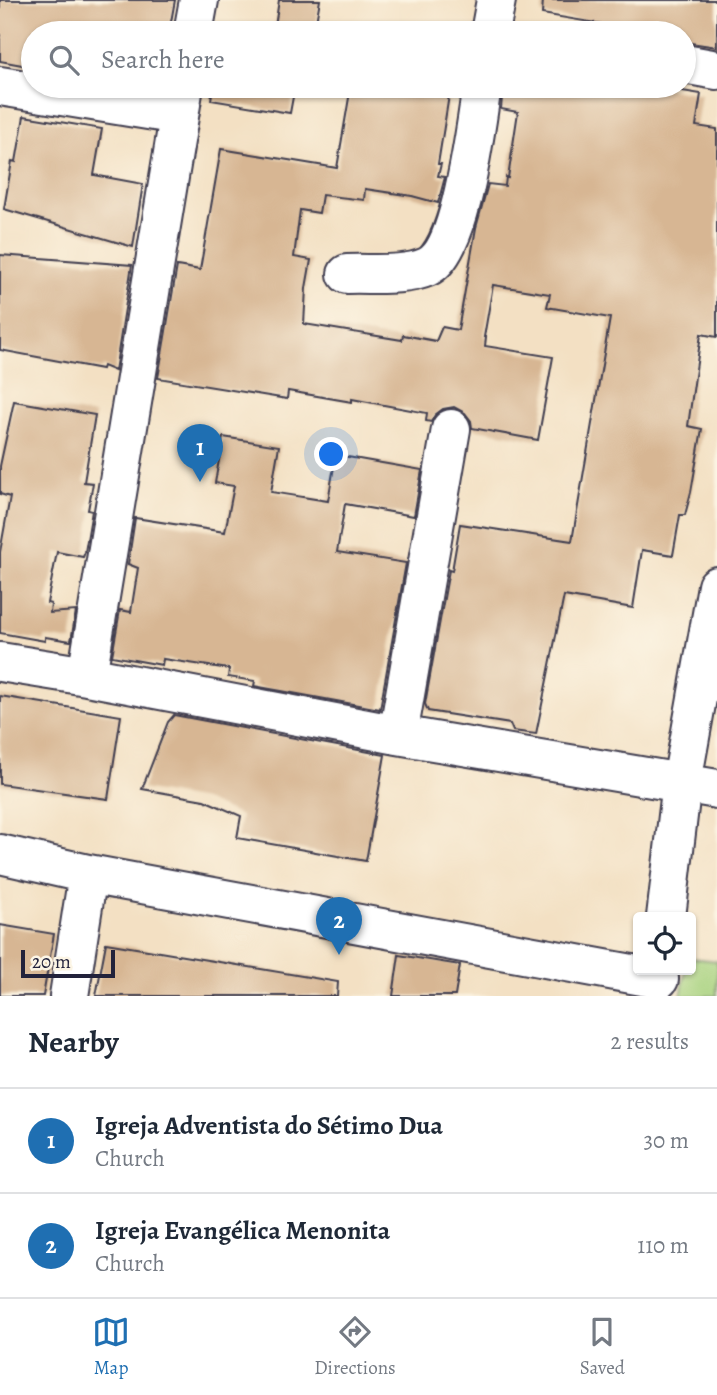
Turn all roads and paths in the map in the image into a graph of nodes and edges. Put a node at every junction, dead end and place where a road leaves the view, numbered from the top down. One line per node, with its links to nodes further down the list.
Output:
1 (199, 0): 2 (street)
2 (195, 21)
3 (696, 66): 4 (street)
4 (717, 70)
5 (0, 86): 6 (street)
6 (21, 88)
7 (156, 98): 9 (street)
8 (480, 98): 10 (street)
9 (182, 100): 14 (street)
10 (346, 274)
11 (451, 429): 15 (street)
12 (717, 586): 16 (street)
13 (0, 662): 14 (street)
14 (87, 676): 15 (street)
15 (398, 735): 16 (street)
16 (699, 786): 19 (street)
17 (0, 854): 18 (street)
18 (88, 874): 20 (street); 21 (street)
19 (667, 912)
20 (659, 982)
21 (69, 996)

